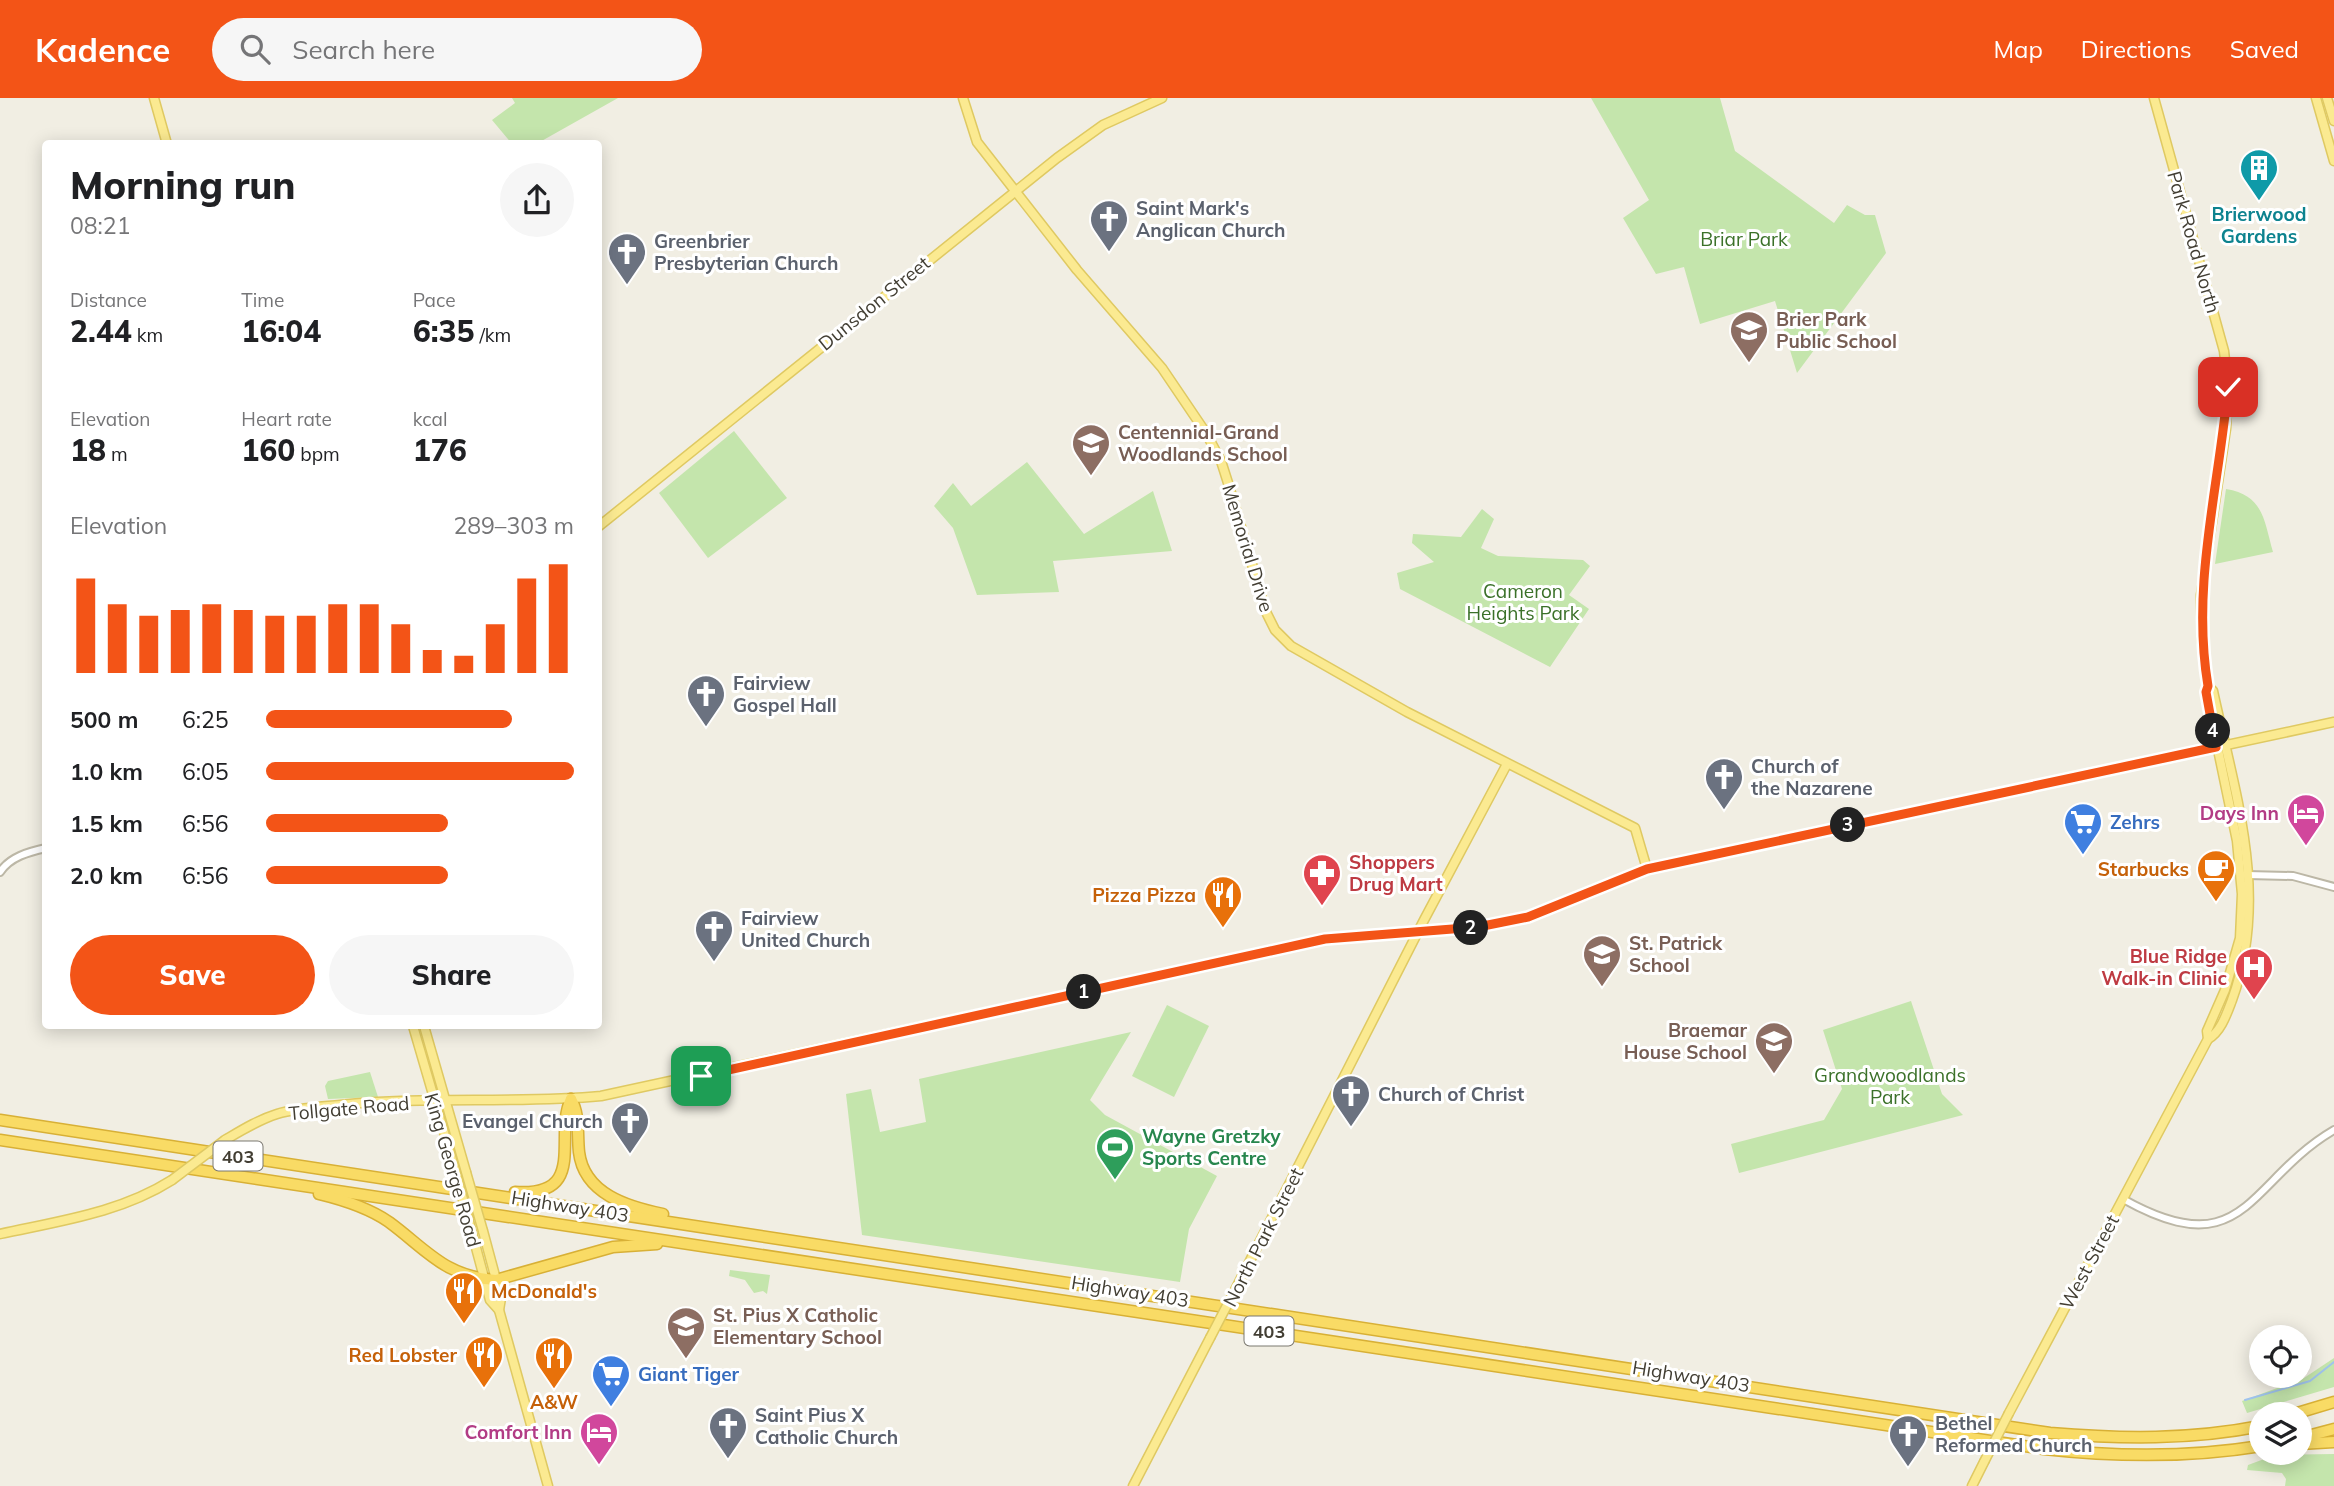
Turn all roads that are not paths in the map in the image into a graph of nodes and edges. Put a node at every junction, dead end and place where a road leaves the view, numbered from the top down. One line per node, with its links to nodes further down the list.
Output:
1 (154, 98): 8 (main road)
2 (963, 98): 10 (main road, Memorial Drive)
3 (1162, 98): 10 (main road, Dunsdon Street)
4 (2154, 98): 11 (main road, Park Road North)
5 (2316, 98): 9 (main road)
6 (2328, 98): 7 (main road)
7 (2334, 121)
8 (166, 140)
9 (2334, 161)
10 (1015, 191): 12 (main road, Dunsdon Street); 15 (main road, Memorial Drive)
11 (2228, 387): 14 (main road, West Street)
12 (602, 524)
13 (2334, 722): 14 (main road, Tollgate Road)
14 (2220, 746): 17 (main road, Tollgate Road); 19 (main road, West Street)
15 (1507, 764): 17 (main road, Memorial Drive); 21 (main road, North Park Street)
16 (42, 849): 18 (street)
17 (1647, 869): 21 (main road, Tollgate Road)
18 (0, 872)
19 (2246, 875): 20 (street); 32 (main road, West Street)
20 (2334, 887)
21 (1418, 931): 24 (main road, Tollgate Road); 50 (main road, North Park Street, bridge)
22 (414, 1029): 25 (main road, King George Road)
23 (425, 1029): 26 (main road, King George Road)
24 (571, 1099): 26 (main road, Tollgate Road); 31 (highway); 33 (highway)
25 (433, 1101): 26 (main road, Tollgate Road); 34 (main road, Tollgate Road, bridge); 36 (main road, King George Road, bridge)
26 (446, 1101): 37 (main road, King George Road, bridge)
27 (0, 1120): 31 (highway, Highway 403 / 403)
28 (2334, 1130): 32 (street)
29 (0, 1140): 30 (highway, Highway 403 / 403)
30 (279, 1182): 35 (highway, Highway 403 / 403); 36 (highway)
31 (476, 1192): 33 (highway, Highway 403 / 403)
32 (2123, 1199): 51 (main road, West Street, bridge)
33 (746, 1233): 43 (highway, Highway 403 / 403)
34 (0, 1234)
35 (720, 1248): 37 (highway); 48 (highway, Highway 403 / 403)
36 (484, 1279): 37 (highway); 38 (main road, King George Road)
37 (496, 1280): 38 (main road, King George Road)
38 (499, 1310): 49 (main road, King George Road)
39 (2334, 1402): 41 (highway)
40 (2334, 1408): 42 (highway)
41 (2312, 1409)
42 (2312, 1414)
43 (2249, 1428)
44 (2334, 1429): 45 (highway)
45 (2312, 1435)
46 (2334, 1442): 47 (highway)
47 (2312, 1443)
48 (2249, 1447)
49 (548, 1486)
50 (1133, 1486)
51 (1972, 1486)

